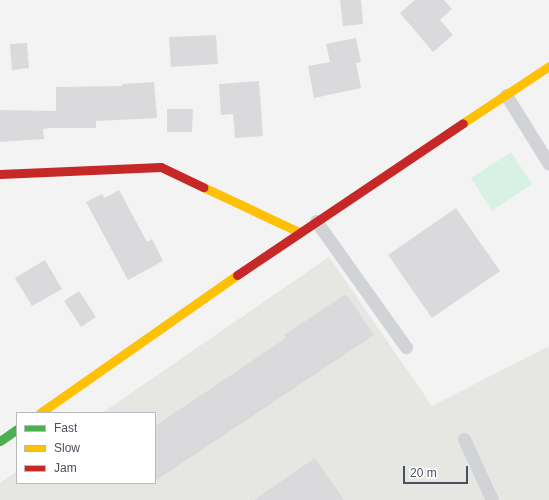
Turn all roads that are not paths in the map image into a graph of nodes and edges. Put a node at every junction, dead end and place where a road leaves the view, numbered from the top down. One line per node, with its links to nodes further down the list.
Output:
1 (549, 66): 2 (street)
2 (506, 95): 3 (lane); 5 (street)
3 (549, 164)
4 (0, 174): 6 (street)
5 (316, 220): 6 (street); 7 (lane)
6 (299, 232): 8 (street)
7 (406, 347)
8 (41, 412)
9 (16, 430): 11 (street)
10 (464, 439): 12 (lane)
11 (0, 441)
12 (492, 500)

